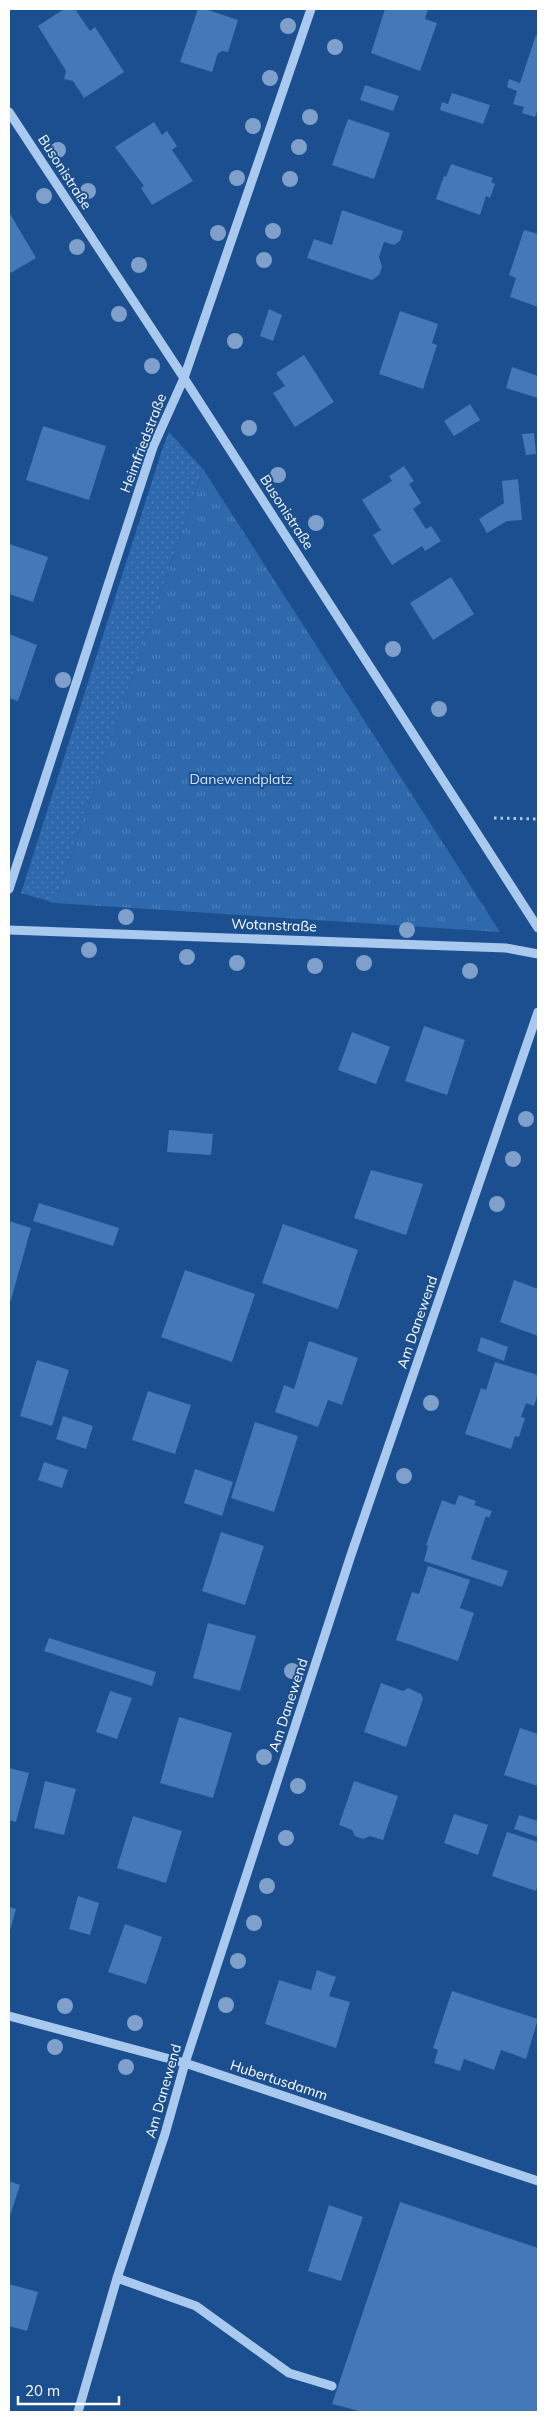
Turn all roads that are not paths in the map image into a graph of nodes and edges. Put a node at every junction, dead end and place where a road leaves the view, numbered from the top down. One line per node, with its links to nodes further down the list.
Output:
1 (311, 9): 3 (street, Heimfriedstraße)
2 (9, 112): 3 (street, Busonistraße)
3 (184, 378): 4 (street, Heimfriedstraße); 5 (street, Busonistraße)
4 (9, 890)
5 (538, 928)
6 (9, 930): 7 (street, Wotanstraße)
7 (538, 954)
8 (538, 1012): 10 (street, Am Danewend)
9 (9, 2016): 10 (street, Hubertusdamm)
10 (184, 2064): 11 (street, Hubertusdamm); 12 (street, Am Danewend)
11 (538, 2181)
12 (117, 2278): 13 (street); 14 (street, Am Danewend)
13 (332, 2386)
14 (78, 2412)

